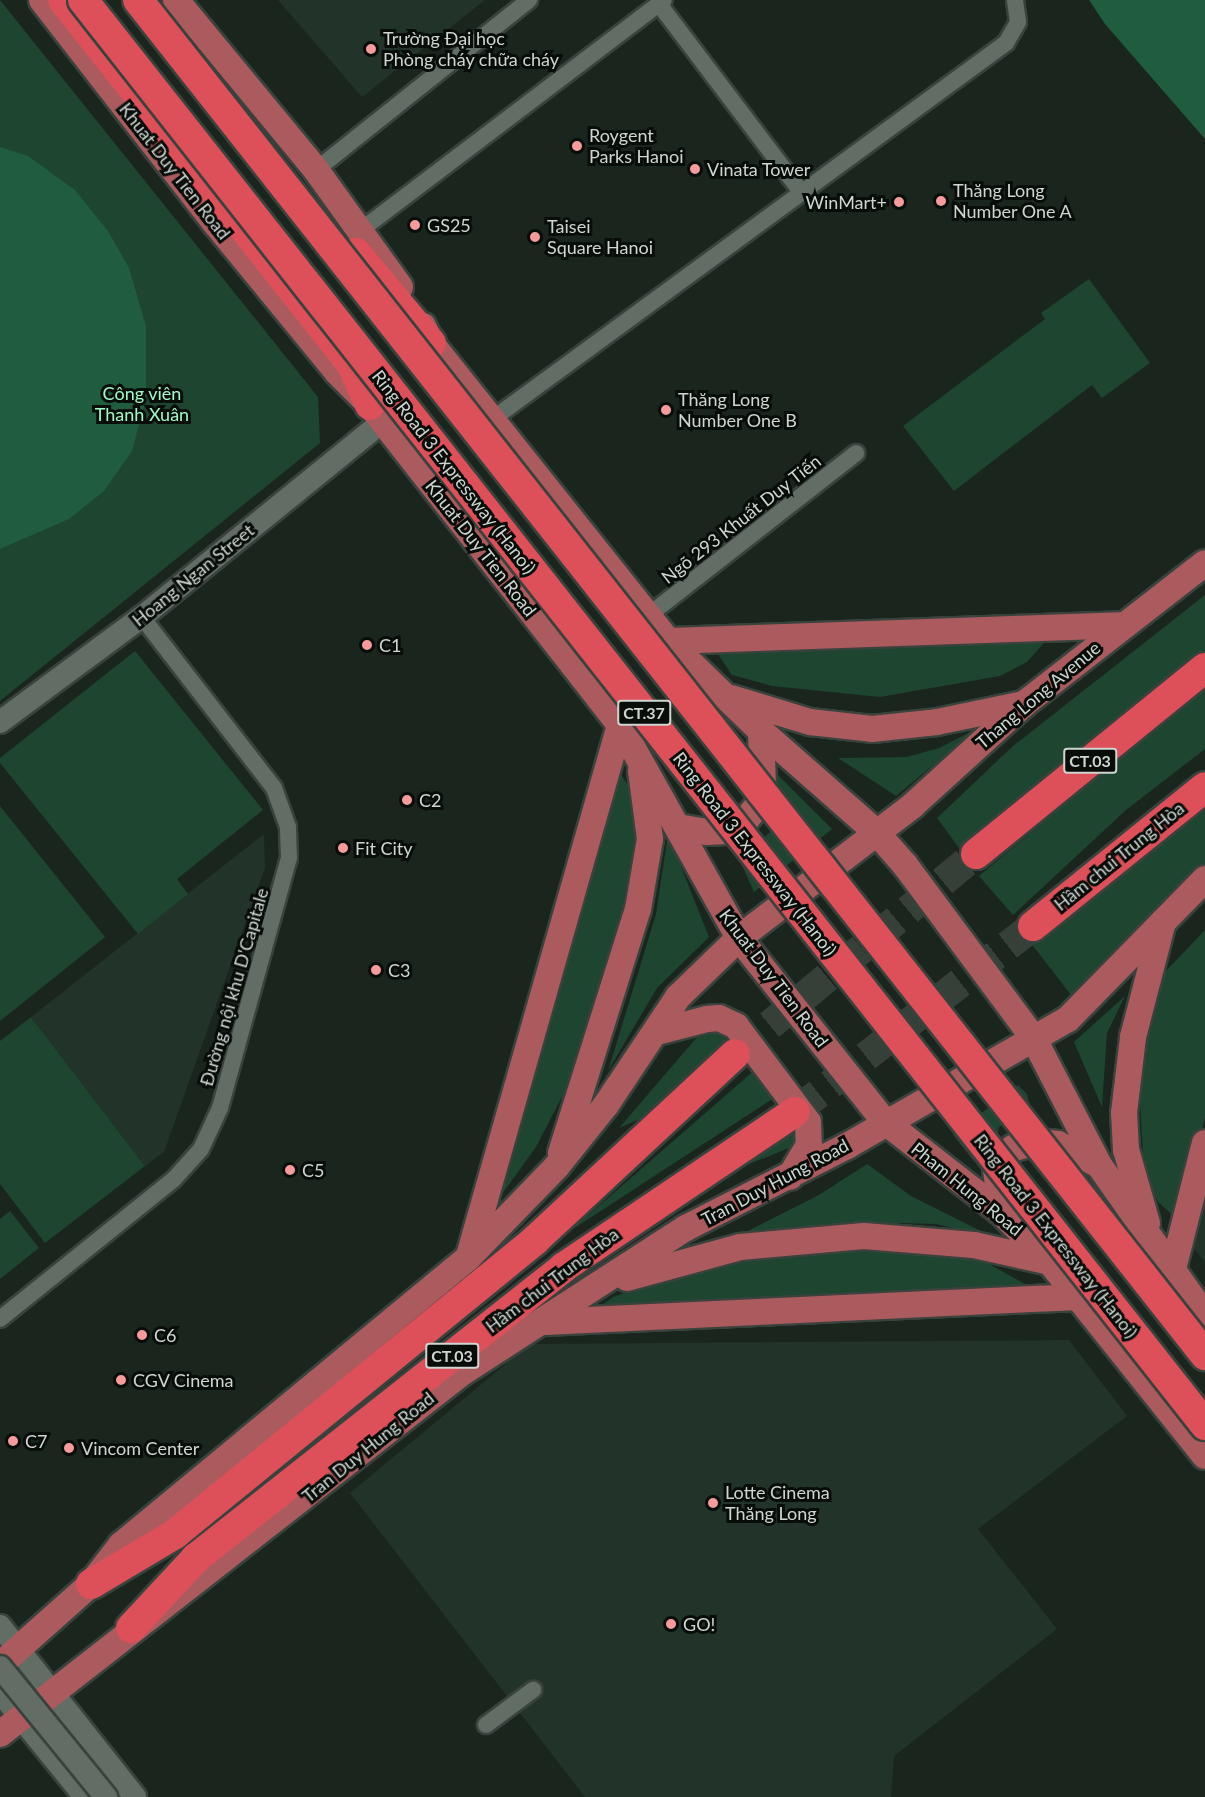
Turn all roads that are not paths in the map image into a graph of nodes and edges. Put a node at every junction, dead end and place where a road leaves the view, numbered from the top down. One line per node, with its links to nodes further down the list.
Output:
1 (42, 0): 14 (main road, Khuat Duy Tien Road)
2 (63, 0): 14 (highway)
3 (83, 0): 57 (highway, Ring Road 3 Expressway (Hanoi) / CT.37, bridge)
4 (138, 0): 56 (highway, CT.37, bridge)
5 (157, 0): 13 (highway)
6 (176, 0): 10 (main road)
7 (529, 0): 10 (street)
8 (1015, 0): 11 (street)
9 (662, 2): 11 (street); 12 (street)
10 (316, 170): 12 (main road)
11 (801, 192): 15 (street)
12 (361, 230): 13 (main road)
13 (431, 343): 15 (main road)
14 (376, 414): 19 (street, Hoang Ngan Street); 26 (main road, Khuat Duy Tien Road)
15 (494, 418): 18 (main road)
16 (856, 453): 18 (street, Ngõ 293 Khuất Duy Tiến)
17 (1205, 564): 20 (main road, Thang Long Avenue)
18 (649, 615): 21 (main road)
19 (142, 617): 25 (street, Hoang Ngan Street); 54 (street, Đường nội khu D'Capitale)
20 (1122, 625): 21 (main road); 24 (main road, Thang Long Avenue)
21 (669, 642): 23 (main road)
22 (1205, 668): 32 (highway, CT.03)
23 (728, 697): 24 (main road); 27 (main road)
24 (1024, 704): 31 (main road, Thang Long Avenue)
25 (0, 722)
26 (620, 725): 28 (main road, Khuat Duy Tien Road); 48 (main road)
27 (761, 731): 30 (main road); 31 (main road)
28 (639, 755): 30 (main road, Khuat Duy Tien Road); 44 (main road)
29 (1205, 787): 35 (highway, Hầm chui Trung Hòa)
30 (678, 827): 36 (main road, Khuat Duy Tien Road)
31 (877, 833): 36 (main road, Thang Long Avenue); 38 (main road)
32 (976, 854)
33 (1205, 879): 34 (main road)
34 (1164, 919): 38 (main road); 47 (main road)
35 (1033, 926)
36 (739, 938): 37 (main road); 41 (main road, Khuat Duy Tien Road)
37 (657, 1032): 44 (main road); 45 (main road)
38 (1034, 1039): 41 (main road, Tran Duy Hung Road); 43 (main road)
39 (735, 1054): 59 (highway, CT.03)
40 (795, 1112): 61 (highway, Hầm chui Trung Hòa / CT.03)
41 (884, 1121): 45 (main road, Tran Duy Hung Road); 46 (main road, Pham Hung Road)
42 (1205, 1143): 50 (main road)
43 (1100, 1165): 46 (main road); 47 (main road)
44 (557, 1166): 48 (main road)
45 (790, 1177): 51 (main road, Tran Duy Hung Road)
46 (1001, 1212): 49 (main road, Pham Hung Road)
47 (1152, 1241): 50 (main road)
48 (468, 1258): 59 (main road)
49 (1050, 1262): 51 (main road); 52 (main road, Pham Hung Road)
50 (1172, 1273): 53 (main road)
51 (590, 1292): 55 (main road, Tran Duy Hung Road)
52 (1078, 1297): 55 (main road); 58 (main road, Pham Hung Road)
53 (1205, 1316)
54 (0, 1319)
55 (541, 1322): 61 (main road, Tran Duy Hung Road)
56 (1205, 1354)
57 (1205, 1425)
58 (1205, 1456)
59 (91, 1584): 62 (main road)
60 (0, 1626): 62 (street)
61 (131, 1628): 65 (main road, Tran Duy Hung Road)
62 (6, 1661): 65 (street); 71 (street, bridge)
63 (533, 1690): 67 (street)
64 (0, 1692): 66 (street)
65 (53, 1694): 66 (main road, Tran Duy Hung Road); 69 (street)
66 (21, 1719): 68 (main road, Tran Duy Hung Road); 70 (street)
67 (486, 1725)
68 (0, 1734)
69 (116, 1774): 70 (street); 72 (street)
70 (82, 1793)
71 (106, 1797)
72 (135, 1797)

